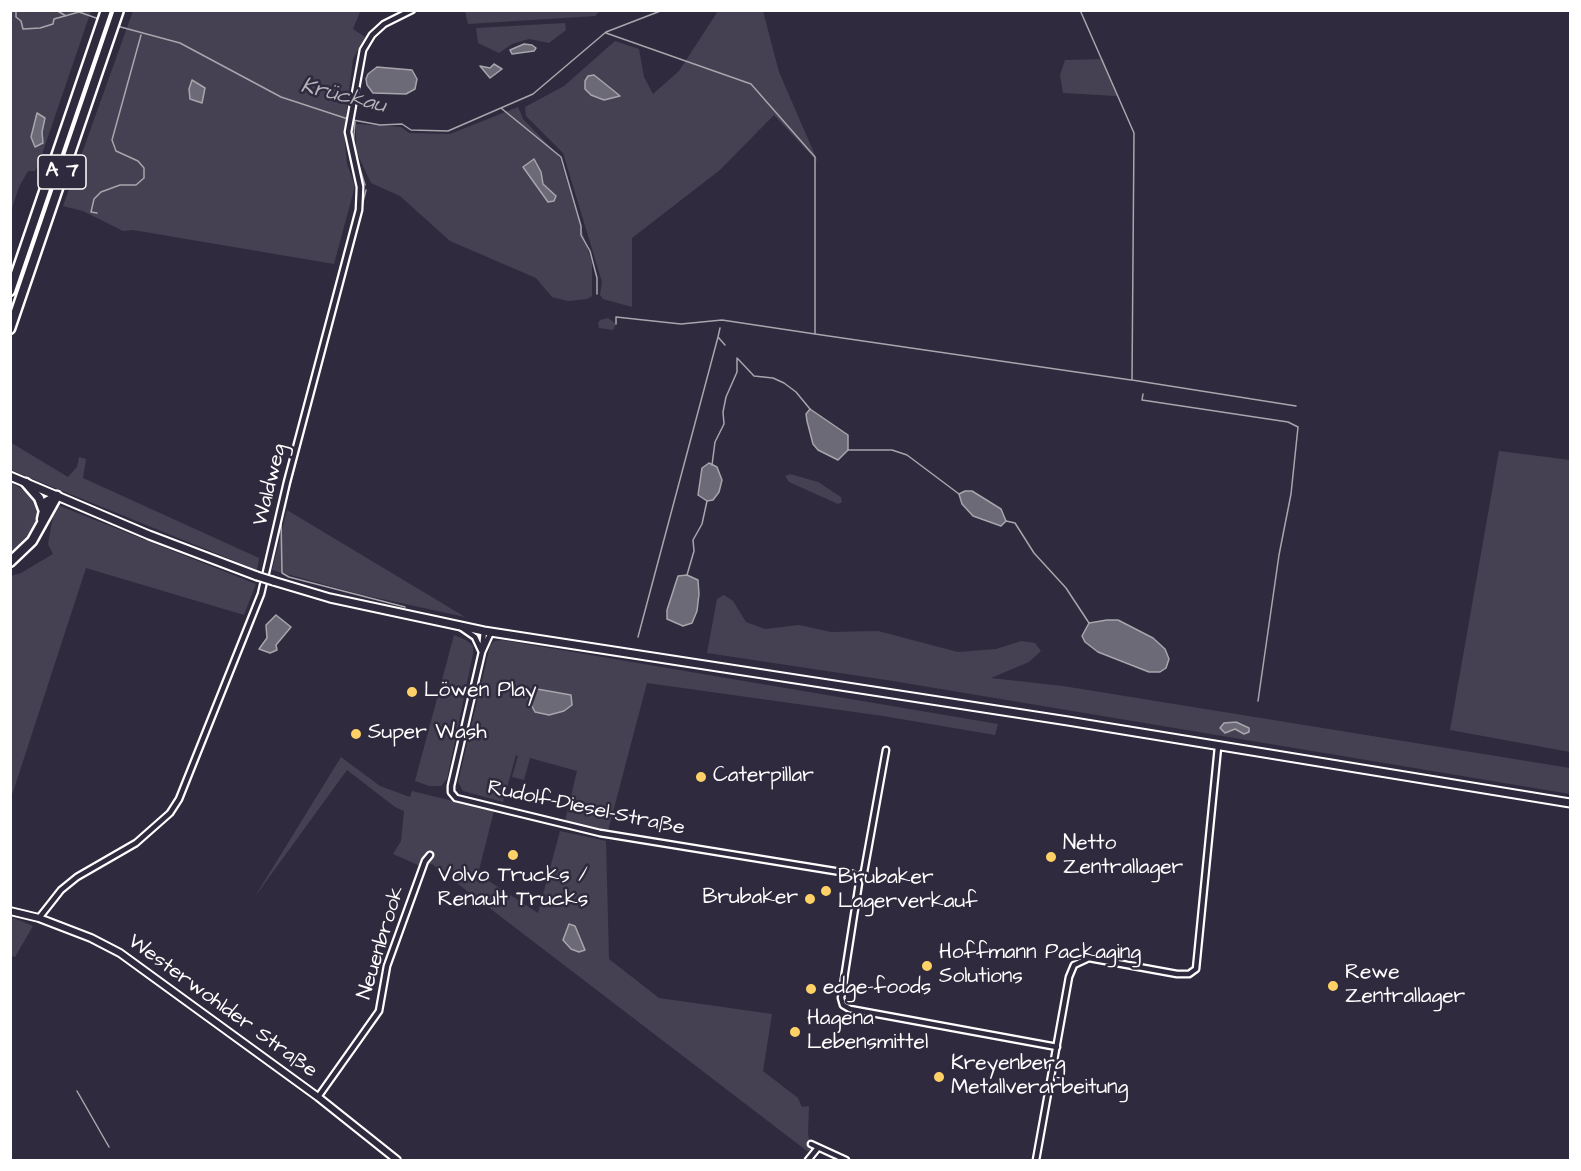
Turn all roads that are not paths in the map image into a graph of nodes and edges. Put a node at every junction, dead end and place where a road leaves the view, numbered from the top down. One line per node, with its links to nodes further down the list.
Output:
1 (412, 10): 25 (street, Waldweg)
2 (106, 12): 4 (highway, A 7)
3 (118, 14): 7 (highway, A 7)
4 (20, 261): 5 (highway); 6 (highway, A 7)
5 (10, 278)
6 (10, 291)
7 (10, 329)
8 (10, 476): 9 (main road)
9 (26, 483): 10 (main road); 11 (highway)
10 (57, 495): 11 (highway); 12 (highway); 16 (main road, bridge)
11 (43, 509): 12 (highway)
12 (41, 522): 13 (highway)
13 (20, 554): 14 (highway); 15 (highway)
14 (10, 557)
15 (10, 562)
16 (459, 626): 17 (main road); 18 (street)
17 (487, 631): 18 (street, Rudolf-Diesel-Straße); 19 (main road)
18 (482, 652): 23 (street, Rudolf-Diesel-Straße)
19 (1218, 747): 21 (main road); 26 (street)
20 (886, 750): 23 (street)
21 (1570, 803)
22 (429, 855): 27 (street, Neuenbrook)
23 (858, 878): 26 (street)
24 (10, 911): 25 (street, Westerwohlder Straße)
25 (39, 918): 27 (street, Westerwohlder Straße)
26 (1057, 1047): 33 (street)
27 (318, 1097): 30 (street, Westerwohlder Straße)
28 (811, 1144): 29 (street)
29 (817, 1149): 31 (street); 32 (street)
30 (397, 1161)
31 (808, 1161)
32 (846, 1161)
33 (1036, 1161)

